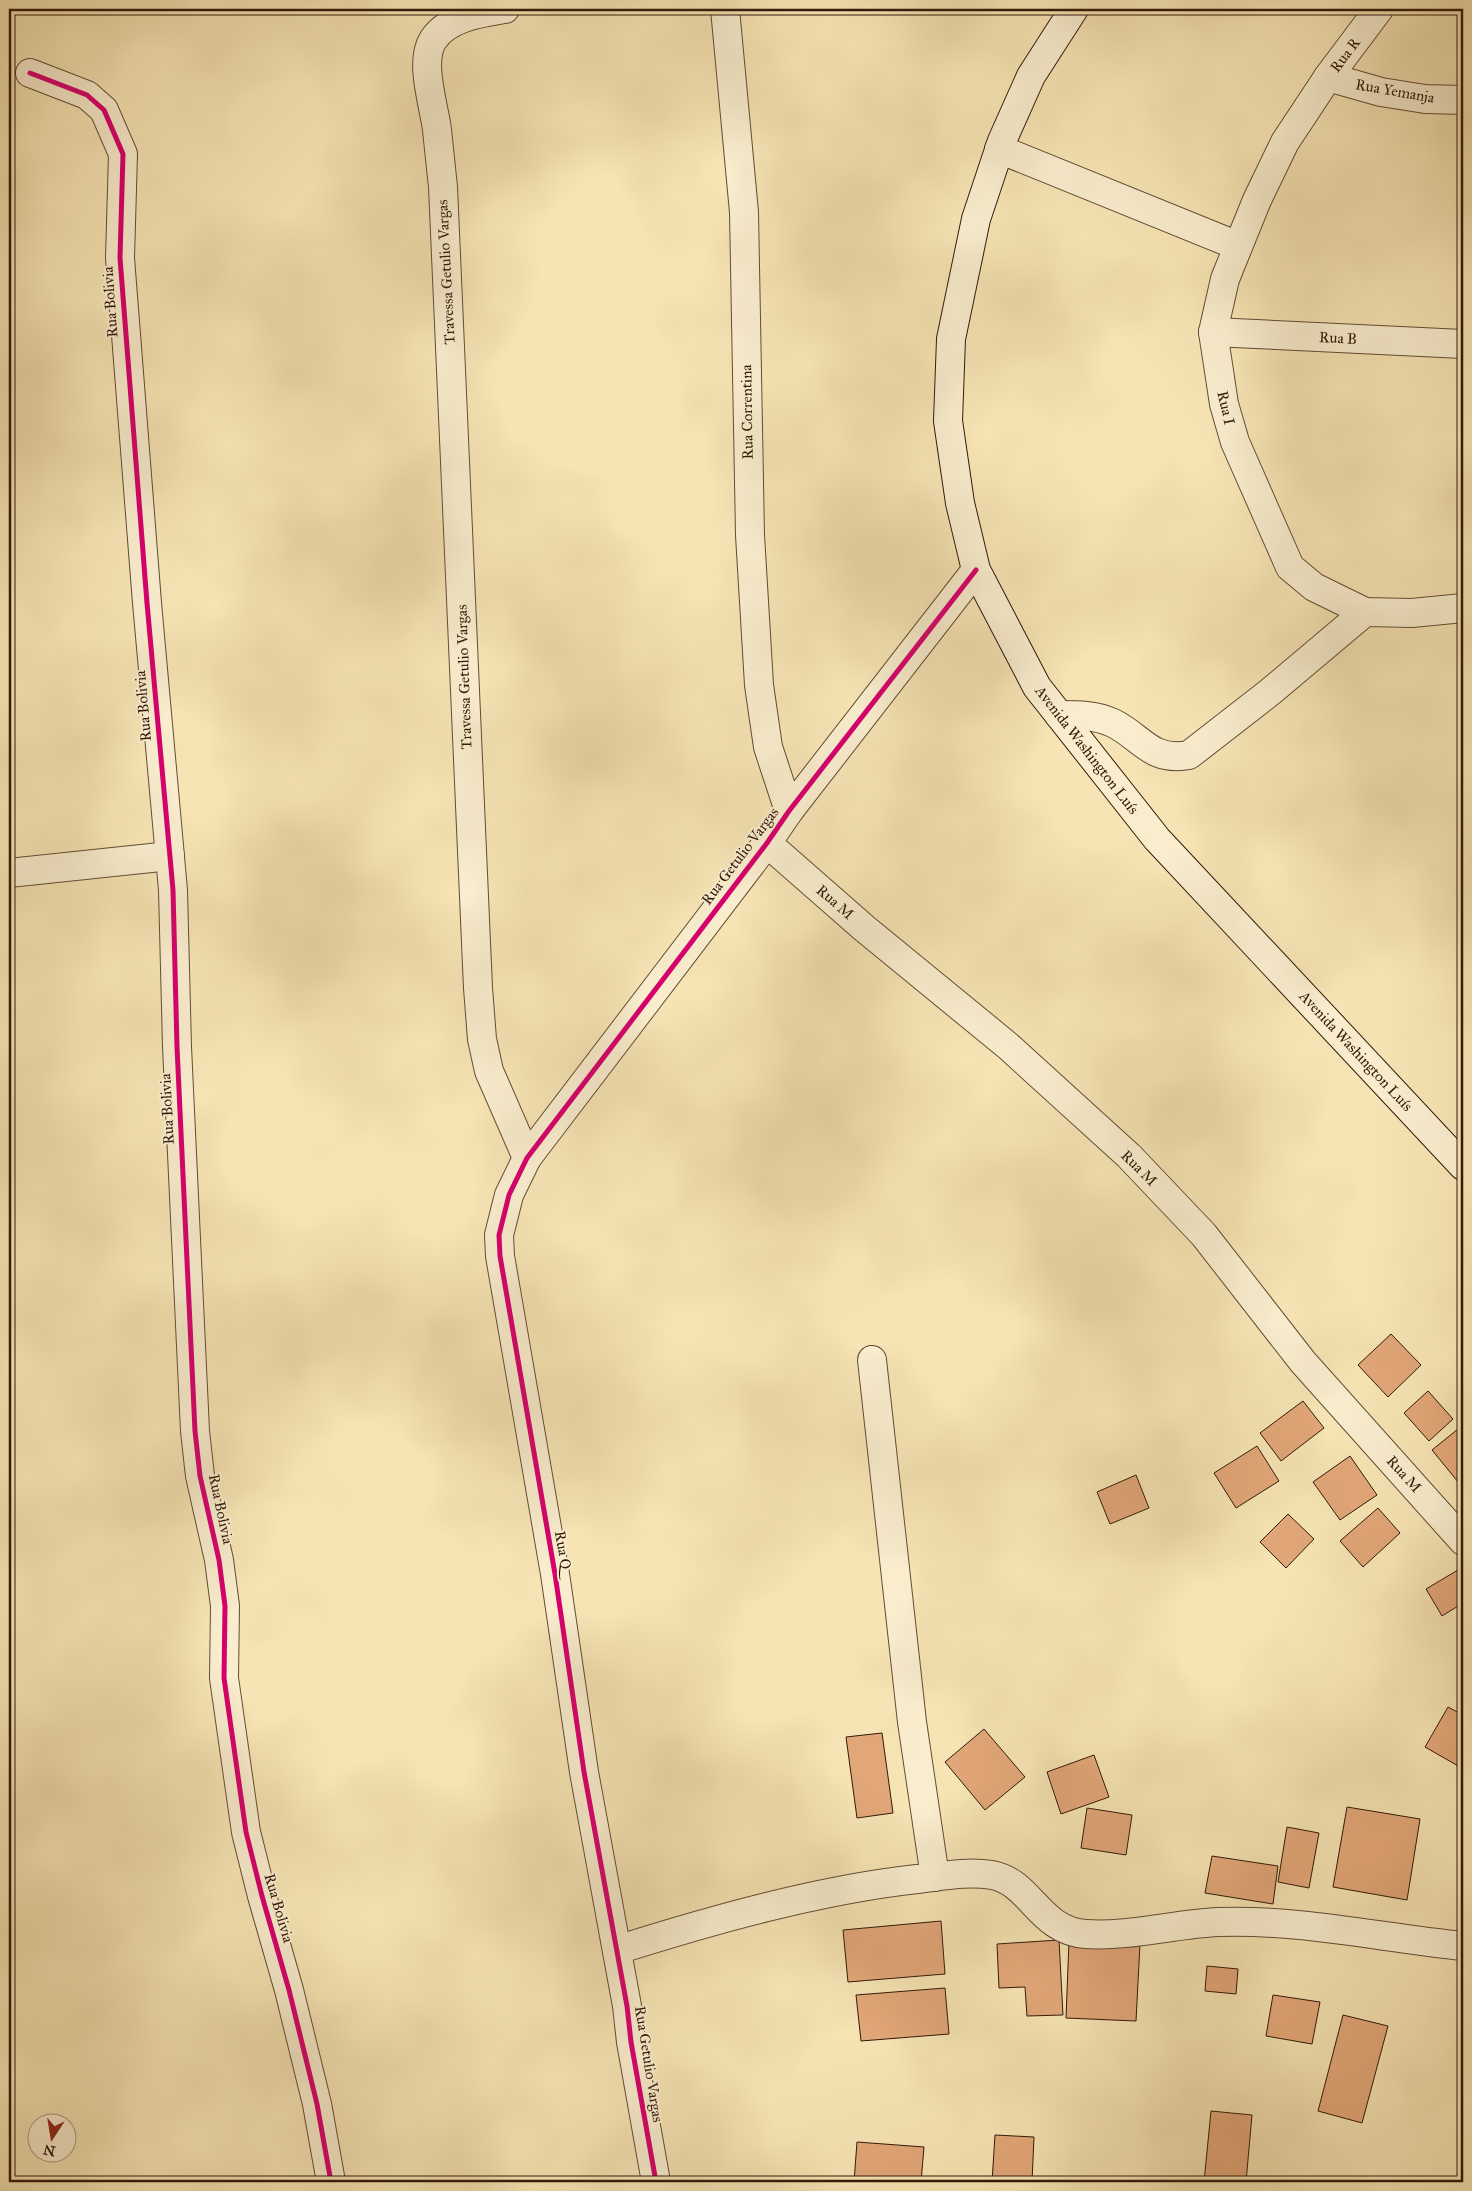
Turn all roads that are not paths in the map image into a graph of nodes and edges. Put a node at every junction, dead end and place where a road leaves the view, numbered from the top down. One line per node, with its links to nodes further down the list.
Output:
1 (505, 9): 20 (street, Travessa Getulio Vargas)
2 (725, 9): 16 (street, Rua Correntina)
3 (1074, 9): 8 (street, Avenida Washington Luís)
4 (1379, 9): 6 (street, Rua R)
5 (30, 73): 18 (street, Rua Bolivia)
6 (1328, 77): 7 (street, Rua Yemanja); 9 (street, Rua I)
7 (1463, 100)
8 (999, 149): 9 (street); 12 (street, Avenida Washington Luís)
9 (1238, 246): 10 (street, Rua I)
10 (1214, 332): 11 (street, Rua B); 14 (street, Rua I)
11 (1463, 344)
12 (976, 570): 15 (street, Avenida Washington Luís); 16 (street, Rua Getulio Vargas)
13 (1463, 608): 14 (street, Rua I)
14 (1365, 612): 15 (street)
15 (1059, 715): 21 (street, Avenida Washington Luís)
16 (789, 811): 17 (street, Rua Getulio Vargas)
17 (767, 843): 20 (street, Rua Getulio Vargas); 23 (street, Rua M)
18 (170, 856): 19 (street); 27 (street, Rua Bolivia)
19 (9, 873)
20 (527, 1158): 26 (street, Rua Q)
21 (1463, 1166)
22 (872, 1360): 24 (street)
23 (1463, 1541)
24 (935, 1877): 25 (street); 26 (street)
25 (1463, 1946)
26 (617, 1950): 28 (street, Rua Getulio Vargas)
27 (331, 2182)
28 (656, 2182)

